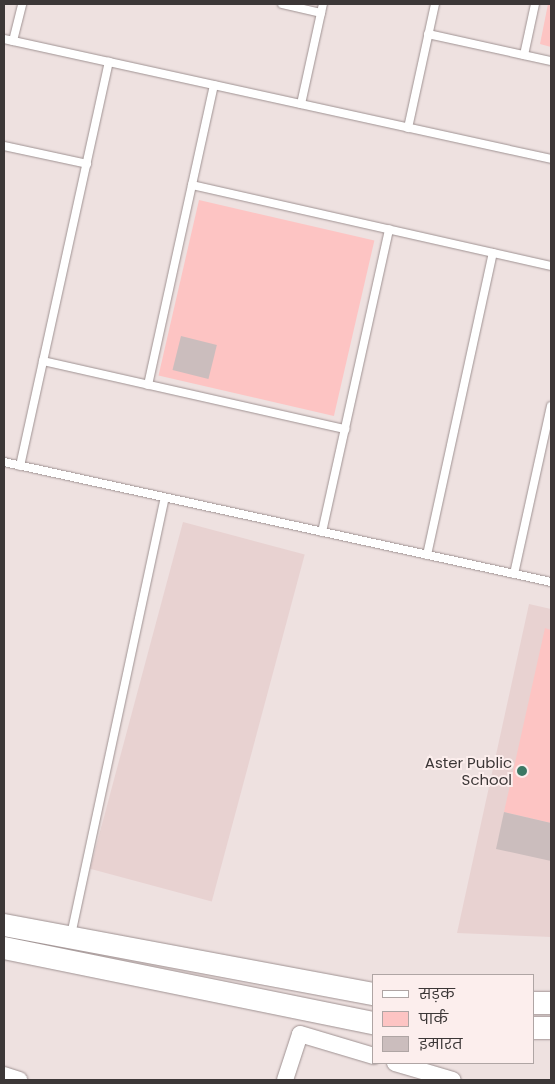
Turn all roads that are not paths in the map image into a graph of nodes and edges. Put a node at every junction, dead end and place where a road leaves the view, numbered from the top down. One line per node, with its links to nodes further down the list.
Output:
1 (22, 4): 9 (lane)
2 (282, 4): 6 (lane)
3 (323, 4): 6 (lane)
4 (435, 4): 7 (lane)
5 (535, 4): 10 (lane)
6 (321, 13): 14 (lane)
7 (428, 34): 10 (lane); 15 (lane)
8 (4, 39): 9 (lane)
9 (14, 41): 11 (lane)
10 (524, 55): 12 (lane)
11 (109, 62): 13 (lane); 18 (lane)
12 (551, 62)
13 (214, 85): 14 (lane); 19 (lane)
14 (301, 104): 15 (lane)
15 (408, 128): 17 (lane)
16 (4, 146): 18 (lane)
17 (551, 159)
18 (86, 164): 23 (lane)
19 (192, 185): 20 (lane); 24 (lane)
20 (389, 229): 21 (lane); 26 (lane)
21 (494, 253): 22 (lane); 31 (lane)
22 (551, 266)
23 (43, 361): 24 (lane); 28 (lane)
24 (148, 385): 26 (lane)
25 (551, 406): 32 (lane)
26 (344, 429): 30 (lane)
27 (4, 462): 28 (lane)
28 (20, 466): 29 (lane)
29 (166, 498): 30 (lane); 35 (lane)
30 (322, 532): 31 (lane)
31 (427, 555): 32 (lane)
32 (514, 574): 33 (lane)
33 (551, 582)
34 (4, 925): 35 (street)
35 (71, 937): 37 (street)
36 (4, 948): 40 (street)
37 (372, 994)
38 (535, 1003): 39 (street)
39 (551, 1003)
40 (307, 1009): 41 (street); 44 (street)
41 (372, 1023)
42 (535, 1028): 43 (street)
43 (551, 1028)
44 (300, 1034): 45 (street); 49 (street)
45 (372, 1055)
46 (398, 1064): 50 (street)
47 (4, 1075): 48 (street)
48 (19, 1080)
49 (285, 1080)
50 (454, 1080)

